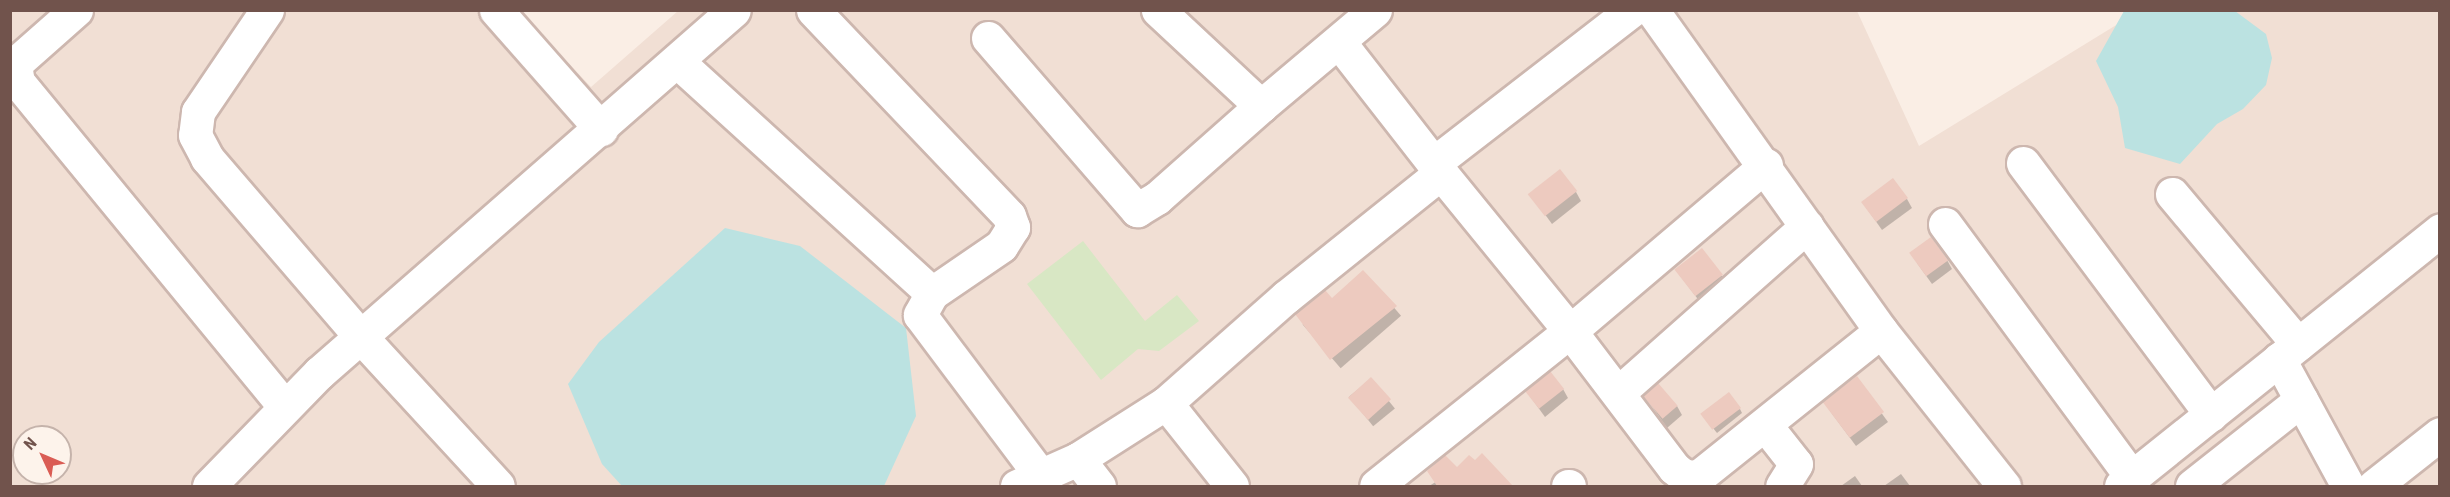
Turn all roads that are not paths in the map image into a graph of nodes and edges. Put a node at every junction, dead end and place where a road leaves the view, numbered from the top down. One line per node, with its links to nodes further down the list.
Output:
1 (76, 10): 30 (street)
2 (267, 10): 25 (street)
3 (496, 10): 14 (street)
4 (734, 10): 12 (street)
5 (813, 10): 22 (street)
6 (1158, 10): 13 (street)
7 (1375, 10): 11 (street)
8 (1632, 10): 17 (street)
9 (1652, 10): 16 (street)
10 (988, 38): 13 (street)
11 (1339, 42): 13 (street); 17 (street)
12 (678, 62): 14 (street); 22 (street)
13 (1261, 106)
14 (601, 129): 25 (street)
15 (2023, 163): 31 (street)
16 (1766, 165): 20 (street); 23 (street)
17 (1437, 168): 23 (street); 29 (street)
18 (2172, 194): 26 (street)
19 (1945, 224): 36 (street)
20 (1807, 226): 24 (street); 27 (street)
21 (2439, 230): 26 (street)
22 (932, 293): 35 (street)
23 (1570, 331): 27 (street); 42 (street)
24 (1881, 331): 32 (street); 37 (street)
25 (361, 337): 30 (street); 39 (street)
26 (2289, 352): 28 (street); 31 (street)
27 (1618, 393): 32 (street)
28 (2301, 400): 44 (street); 45 (street)
29 (1166, 403): 34 (street); 41 (street)
30 (284, 406): 38 (street)
31 (2211, 414): 36 (street)
32 (1766, 426): 43 (street)
33 (2439, 434): 46 (street)
34 (1078, 459): 35 (street); 40 (street)
35 (1028, 481)
36 (2126, 482)
37 (1999, 485)
38 (209, 486)
39 (498, 486)
40 (1099, 486)
41 (1232, 486)
42 (1376, 486)
43 (1782, 486)
44 (2192, 486)
45 (2348, 486)
46 (2374, 486)

